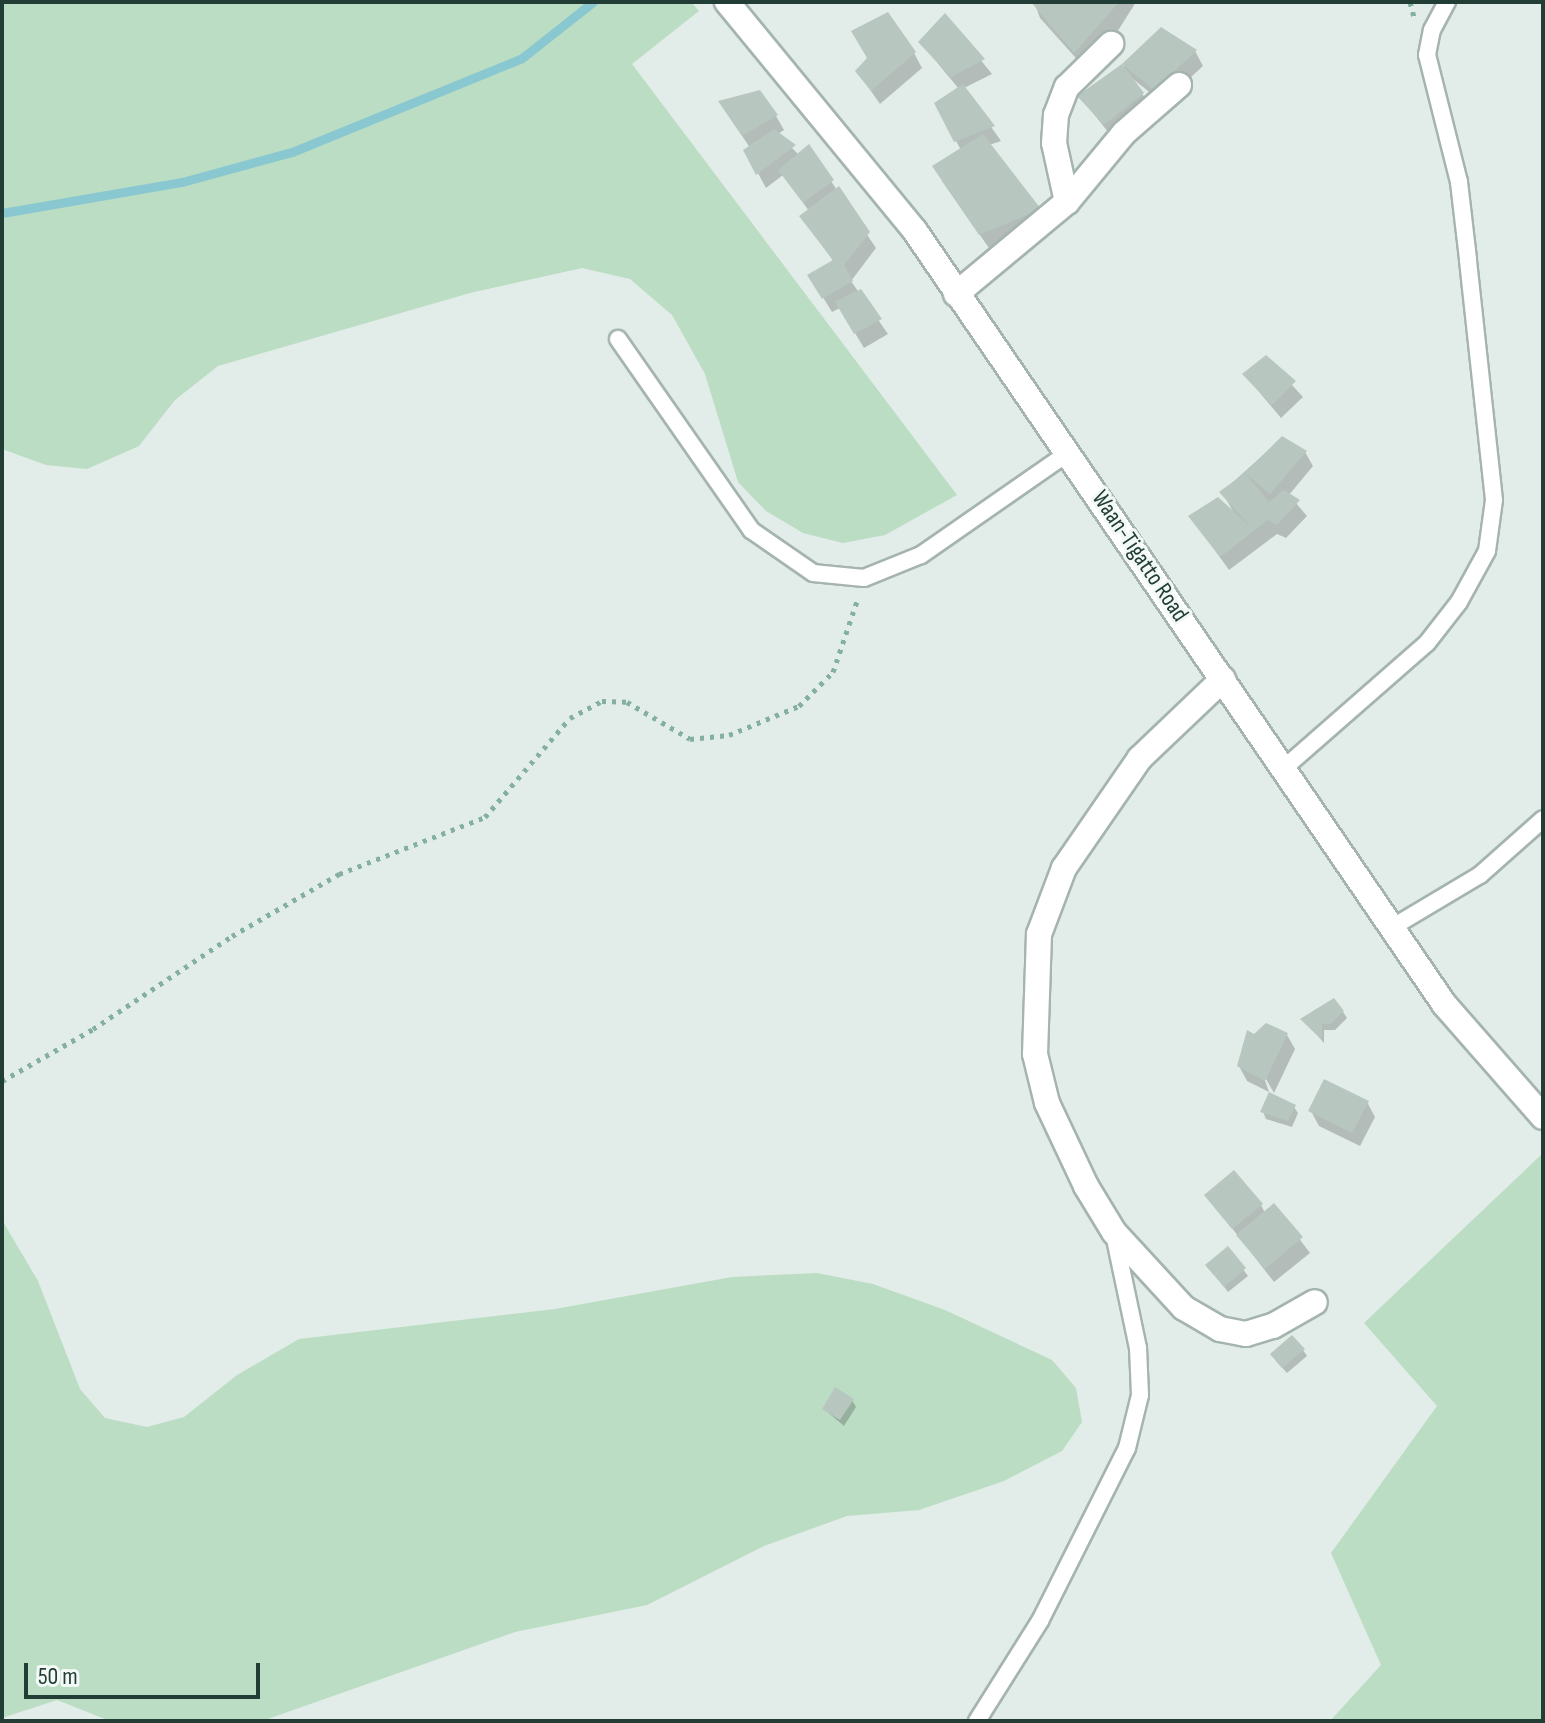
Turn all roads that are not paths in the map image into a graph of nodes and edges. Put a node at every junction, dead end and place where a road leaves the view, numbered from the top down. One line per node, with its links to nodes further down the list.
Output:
1 (727, 2): 6 (street, Waan-Tigatto Road)
2 (1447, 2): 10 (lane)
3 (1111, 44): 5 (street)
4 (1179, 85): 5 (street)
5 (1067, 202): 6 (street)
6 (956, 294): 8 (street, Waan-Tigatto Road)
7 (618, 339): 8 (lane)
8 (1069, 452): 9 (street, Waan-Tigatto Road)
9 (1223, 679): 10 (street, Waan-Tigatto Road); 14 (street)
10 (1283, 769): 12 (street, Waan-Tigatto Road)
11 (1543, 819): 12 (lane)
12 (1391, 928): 13 (street, Waan-Tigatto Road)
13 (1543, 1117)
14 (1114, 1232): 15 (street); 16 (lane)
15 (1315, 1302)
16 (977, 1721)

